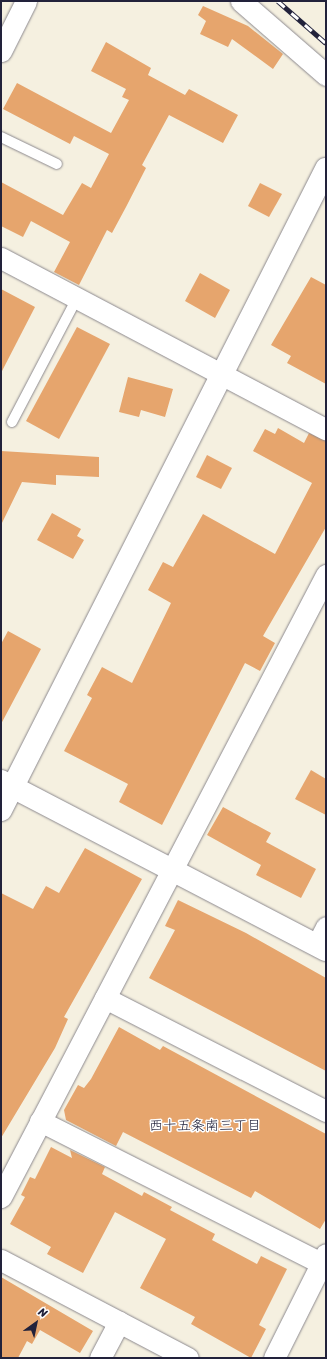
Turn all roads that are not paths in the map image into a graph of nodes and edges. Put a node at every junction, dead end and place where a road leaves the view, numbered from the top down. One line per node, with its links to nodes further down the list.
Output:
1 (26, 1): 3 (street)
2 (241, 1): 4 (street)
3 (1, 49)
4 (326, 75)
5 (1, 136): 6 (lane)
6 (57, 164)
7 (326, 169): 10 (street)
8 (1, 258): 9 (street)
9 (77, 298): 10 (street); 11 (lane)
10 (220, 375): 12 (street); 14 (street)
11 (12, 422)
12 (326, 429)
13 (326, 576): 16 (street)
14 (7, 785): 15 (street); 16 (street)
15 (1, 810)
16 (172, 869): 17 (street); 18 (street)
17 (323, 941)
18 (105, 998): 19 (street); 20 (street)
19 (326, 1111)
20 (40, 1121): 21 (street); 22 (street)
21 (1, 1197)
22 (324, 1259): 27 (street)
23 (1, 1260): 24 (street)
24 (119, 1322): 25 (street); 26 (street)
25 (100, 1358)
26 (188, 1358)
27 (274, 1358)

